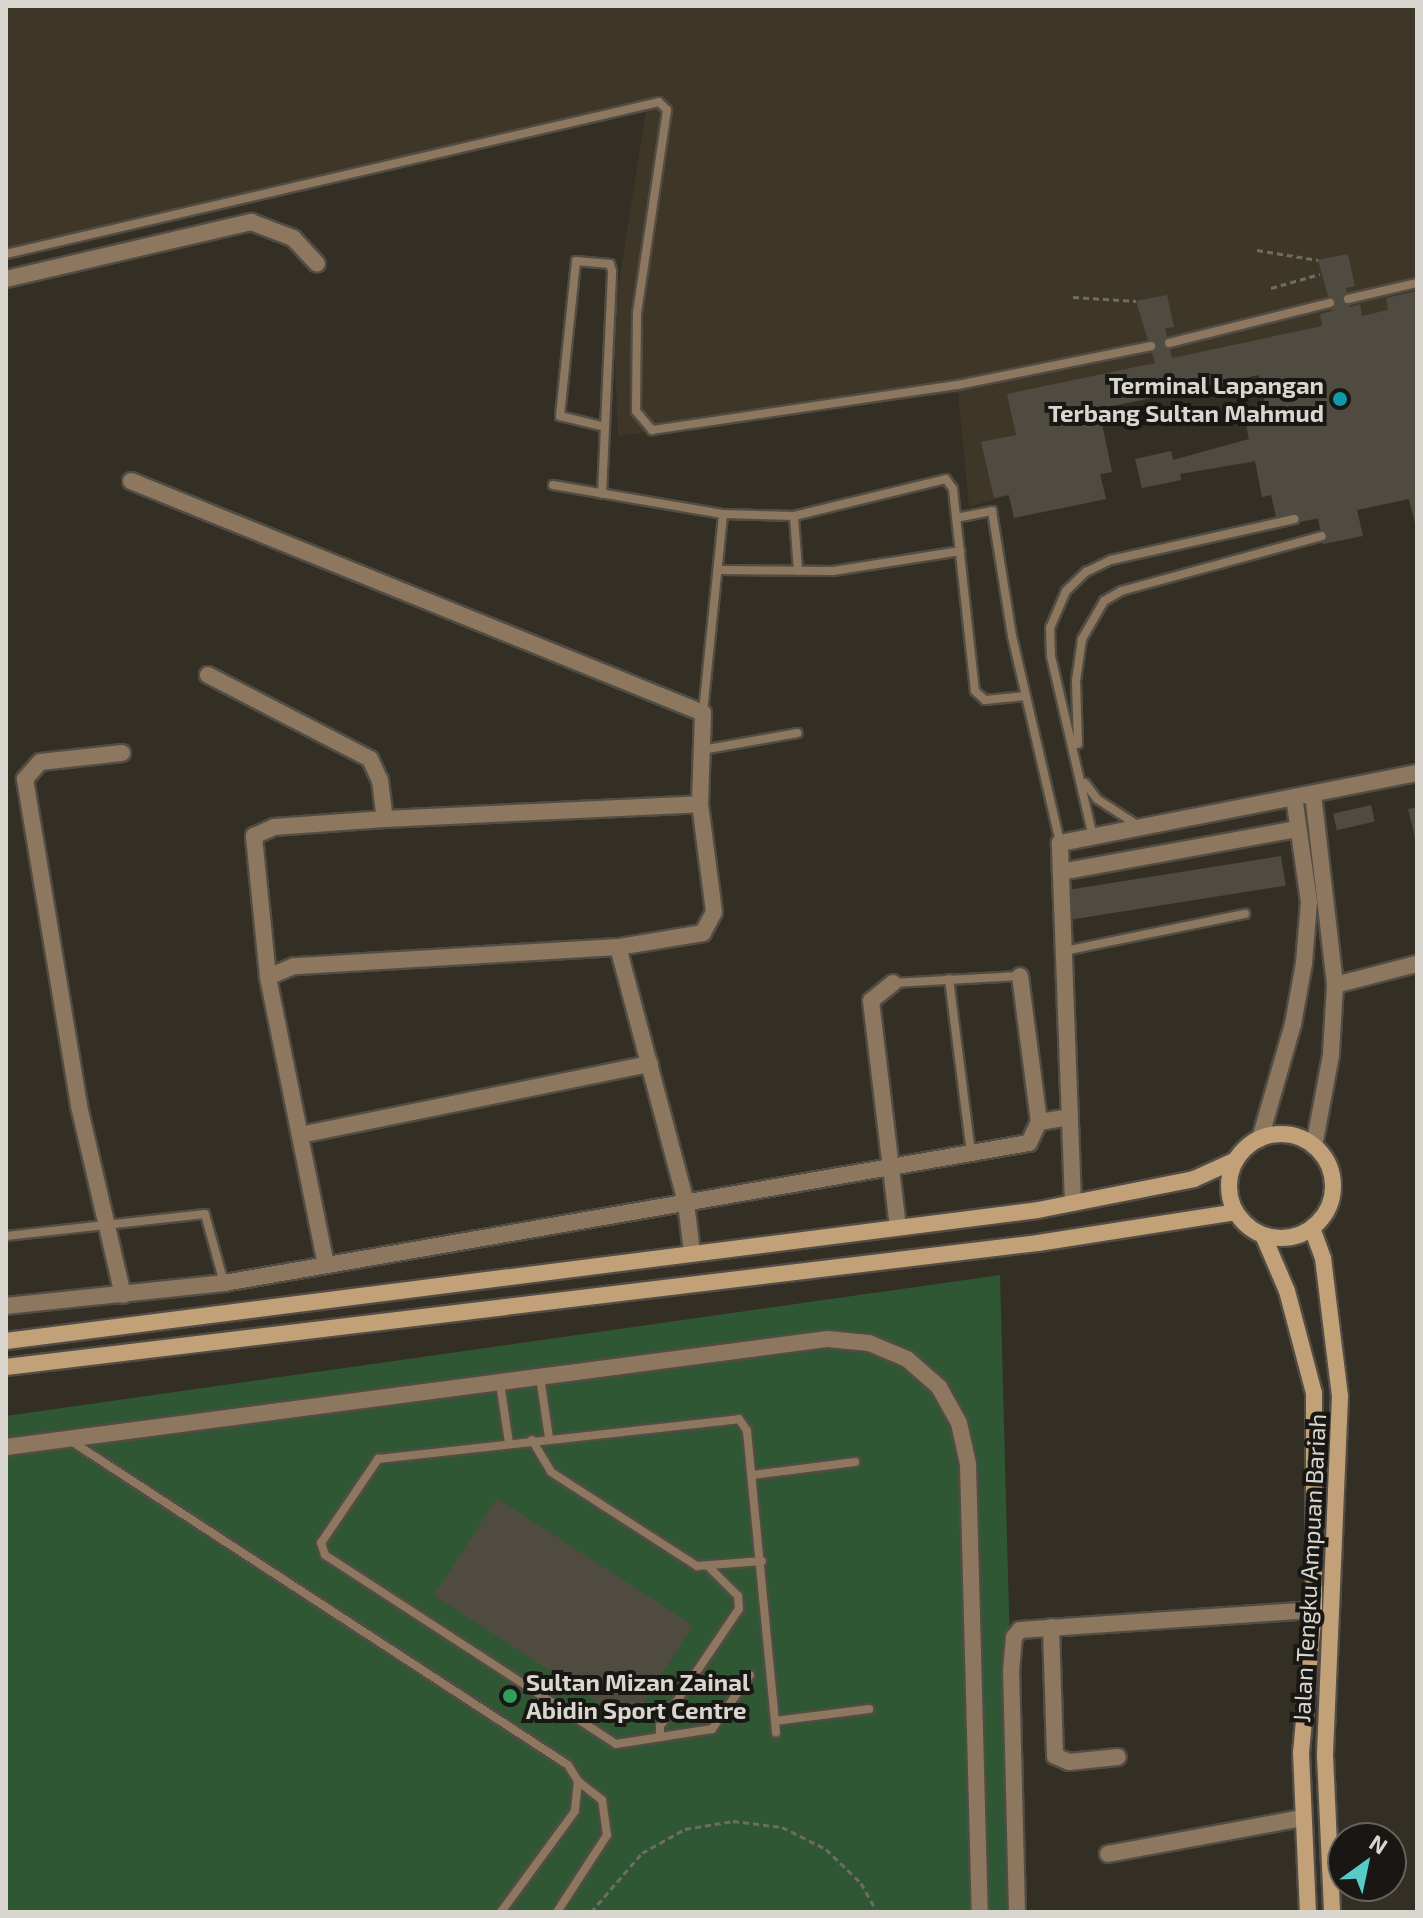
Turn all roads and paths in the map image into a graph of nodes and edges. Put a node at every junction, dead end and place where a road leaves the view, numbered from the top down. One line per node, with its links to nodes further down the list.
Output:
1 (1257, 250): 3 (path)
2 (6, 254): 14 (lane)
3 (1318, 260)
4 (317, 264): 6 (street)
5 (1320, 274): 8 (path)
6 (6, 279)
7 (1417, 283): 10 (lane)
8 (1271, 288)
9 (1073, 297): 11 (path)
10 (1348, 299)
11 (1136, 301)
12 (1330, 303): 13 (lane)
13 (1169, 343)
14 (1151, 346)
15 (605, 427): 15 (lane); 18 (lane)
16 (131, 481): 31 (street)
17 (553, 485): 18 (lane)
18 (602, 494): 19 (lane)
19 (723, 514): 20 (lane); 25 (lane)
20 (794, 516): 21 (lane); 26 (lane)
21 (956, 518): 24 (lane); 28 (lane)
22 (1294, 519): 35 (lane)
23 (1322, 536): 35 (lane)
24 (960, 551): 26 (lane); 30 (lane)
25 (718, 570): 26 (lane); 31 (lane)
26 (798, 571)
27 (1022, 635): 28 (lane)
28 (1012, 636): 30 (lane)
29 (208, 675): 41 (street)
30 (1026, 696): 45 (lane)
31 (703, 713): 33 (street)
32 (797, 733): 33 (lane)
33 (701, 750): 40 (street)
34 (122, 753): 68 (street)
35 (1078, 760): 37 (lane)
36 (1417, 773): 38 (street)
37 (1084, 783): 42 (lane); 44 (lane)
38 (1313, 794): 39 (street); 55 (street)
39 (1294, 797): 42 (street); 43 (street)
40 (700, 804): 41 (street); 48 (street)
41 (385, 819): 52 (street)
42 (1141, 828): 44 (street)
43 (1298, 829): 46 (street); 60 (street)
44 (1093, 837): 45 (street)
45 (1060, 843): 46 (street)
46 (1061, 872): 49 (street)
47 (1245, 914): 49 (lane)
48 (618, 947): 52 (street); 56 (street)
49 (1064, 951): 57 (street)
50 (1417, 964): 55 (street)
51 (1020, 976): 53 (lane); 58 (street)
52 (268, 977): 59 (street)
53 (949, 979): 54 (lane); 62 (lane)
54 (893, 983): 64 (street)
55 (1335, 985): 61 (street)
56 (650, 1064): 59 (street); 65 (street)
57 (1070, 1117): 58 (street); 66 (street)
58 (1039, 1122): 62 (street)
59 (300, 1135): 74 (street)
60 (1260, 1139): 61 (main road); 63 (main road)
61 (1314, 1146): 70 (main road)
62 (971, 1153): 64 (street)
63 (1236, 1160): 66 (main road); 67 (main road)
64 (890, 1167): 65 (street); 69 (street)
65 (686, 1203): 73 (street); 74 (street)
66 (1073, 1203): 69 (main road)
67 (1236, 1212): 71 (main road); 79 (main road)
68 (106, 1223): 72 (lane); 75 (lane); 76 (street)
69 (898, 1227): 73 (main road)
70 (1312, 1228): 71 (main road); 109 (main road, Jalan Tengku Ampuan Bariah)
71 (1263, 1235): 91 (main road, Jalan Tengku Ampuan Bariah)
72 (6, 1236)
73 (692, 1252): 78 (main road)
74 (326, 1265): 75 (street)
75 (224, 1283): 76 (street)
76 (123, 1295): 77 (street)
77 (6, 1306)
78 (6, 1341)
79 (6, 1367)
80 (540, 1377): 81 (street); 82 (lane); 106 (street)
81 (500, 1383): 83 (street); 85 (lane)
82 (549, 1438): 84 (lane); 88 (lane)
83 (70, 1440): 86 (street); 99 (lane)
84 (532, 1440): 85 (lane); 90 (lane)
85 (509, 1443): 97 (lane)
86 (6, 1447)
87 (855, 1462): 88 (lane)
88 (752, 1475): 89 (lane)
89 (762, 1561): 90 (lane); 95 (lane)
90 (709, 1567): 97 (lane)
91 (1314, 1610): 92 (street); 100 (main road, Jalan Tengku Ampuan Bariah)
92 (1051, 1627): 98 (street); 107 (street)
93 (750, 1675): 97 (lane)
94 (869, 1709): 95 (lane)
95 (775, 1721): 96 (lane)
96 (776, 1733)
97 (660, 1737)
98 (1118, 1757)
99 (578, 1781): 102 (lane); 103 (lane)
100 (1302, 1818): 101 (street); 108 (main road, Jalan Tengku Ampuan Bariah)
101 (1108, 1854)
102 (501, 1912)
103 (557, 1912)
104 (591, 1912): 105 (path)
105 (877, 1912)
106 (980, 1912)
107 (1017, 1912)
108 (1308, 1912)
109 (1332, 1912)

